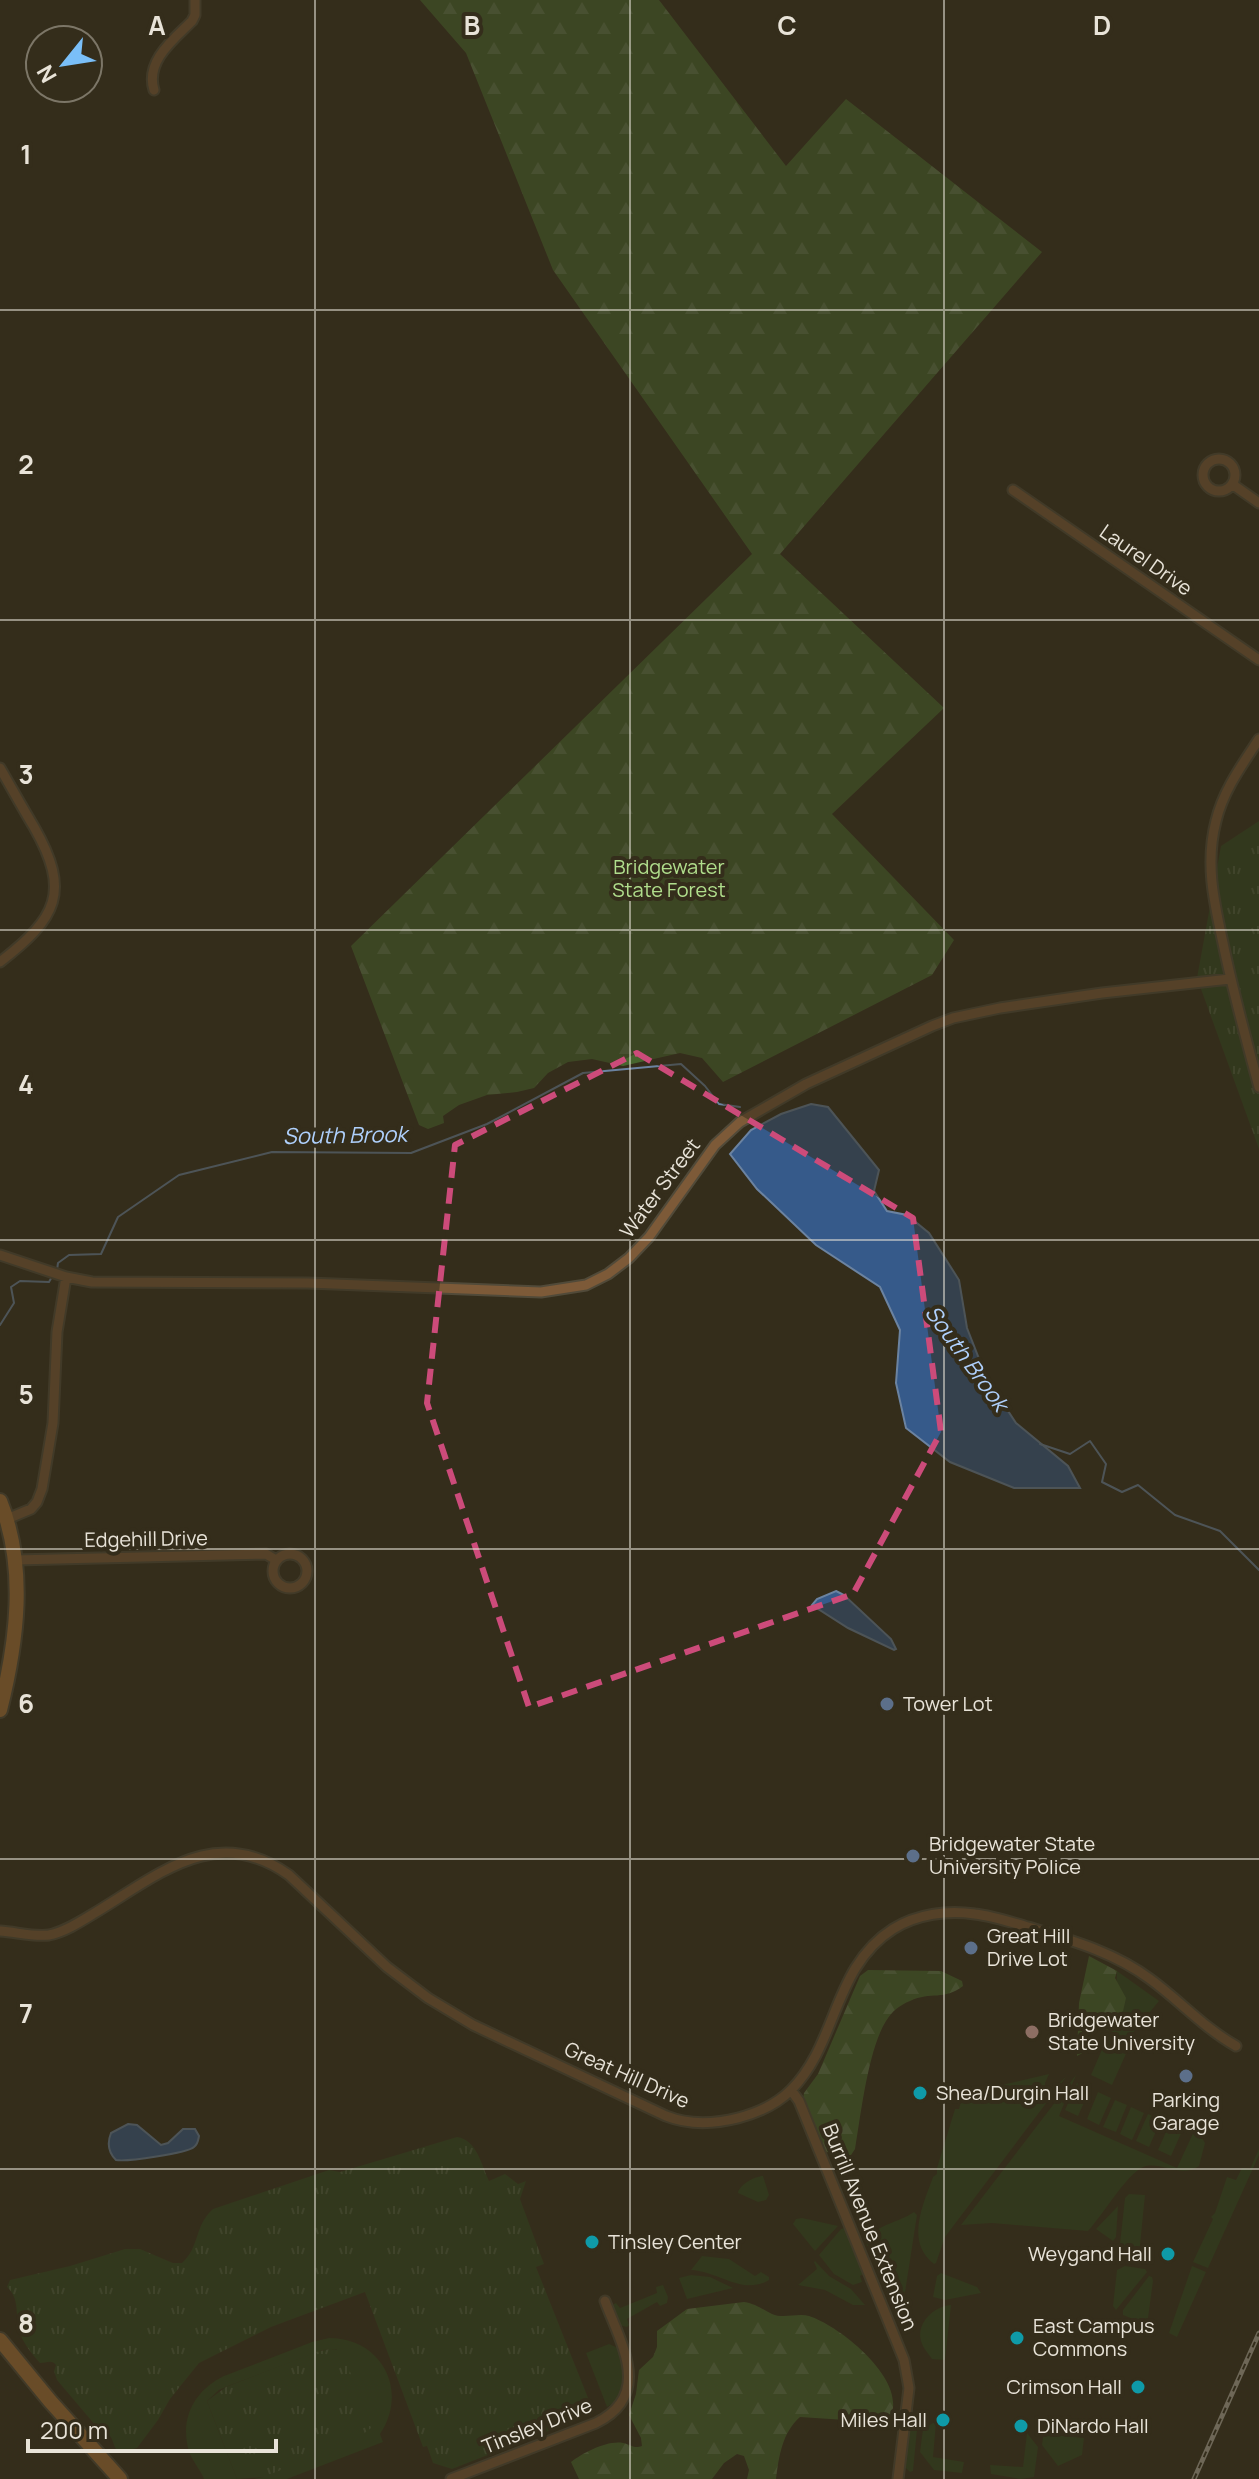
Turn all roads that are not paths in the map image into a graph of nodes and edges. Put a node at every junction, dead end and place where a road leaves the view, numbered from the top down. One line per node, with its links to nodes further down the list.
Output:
1 (195, 0): 2 (street)
2 (154, 90)
3 (1232, 484): 5 (street)
4 (1013, 490): 6 (street, Laurel Drive)
5 (1259, 503)
6 (1259, 660)
7 (1259, 739): 10 (street)
8 (0, 768): 9 (street)
9 (0, 962)
10 (1230, 979): 11 (street); 13 (street, Water Street)
11 (1259, 1087)
12 (0, 1255): 13 (street, Water Street)
13 (59, 1274): 15 (street)
14 (0, 1501): 15 (main road)
15 (7, 1519): 16 (main road)
16 (15, 1560): 17 (street, Edgehill Drive); 18 (main road)
17 (276, 1560)
18 (0, 1710)
19 (0, 1931): 21 (street, Great Hill Drive)
20 (1236, 2046): 21 (street, Great Hill Drive)
21 (791, 2090): 26 (street, Burrill Avenue Extension)
22 (605, 2301): 25 (street, Tinsley Drive)
23 (0, 2340): 24 (main road)
24 (120, 2479)
25 (451, 2479)
26 (898, 2479)

